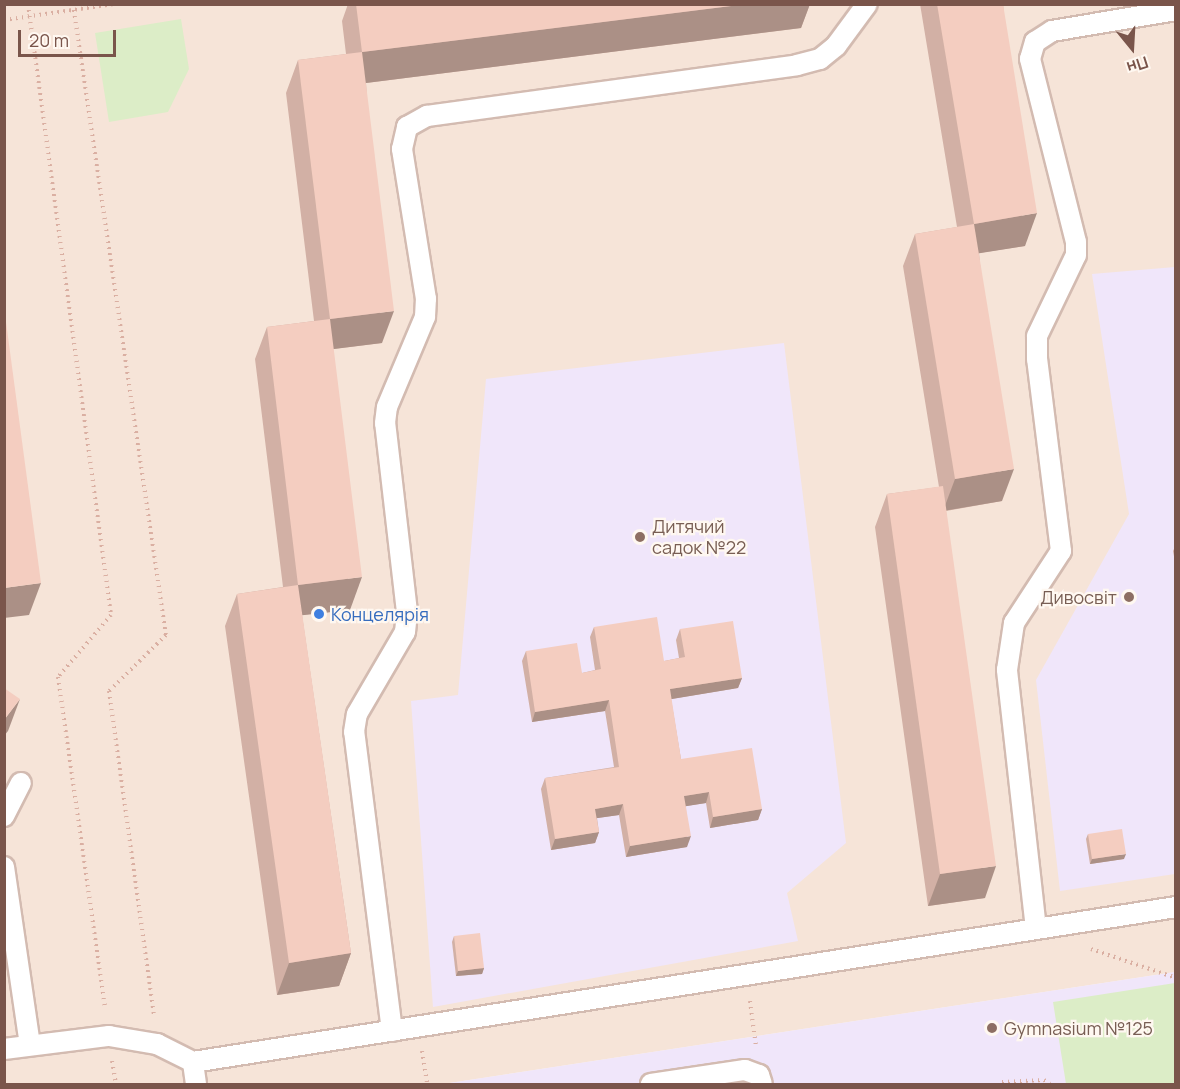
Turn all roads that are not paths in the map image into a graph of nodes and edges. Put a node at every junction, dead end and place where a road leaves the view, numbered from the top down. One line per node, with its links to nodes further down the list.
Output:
1 (867, 4): 8 (lane)
2 (1176, 10): 7 (lane)
3 (21, 783): 4 (lane)
4 (4, 816)
5 (4, 867): 9 (lane)
6 (1176, 907): 7 (lane)
7 (1036, 929): 8 (lane)
8 (392, 1031): 11 (lane)
9 (30, 1046): 10 (lane); 11 (lane)
10 (4, 1049)
11 (193, 1062): 13 (lane)
12 (761, 1080): 14 (lane)
13 (196, 1084)
14 (651, 1084)

